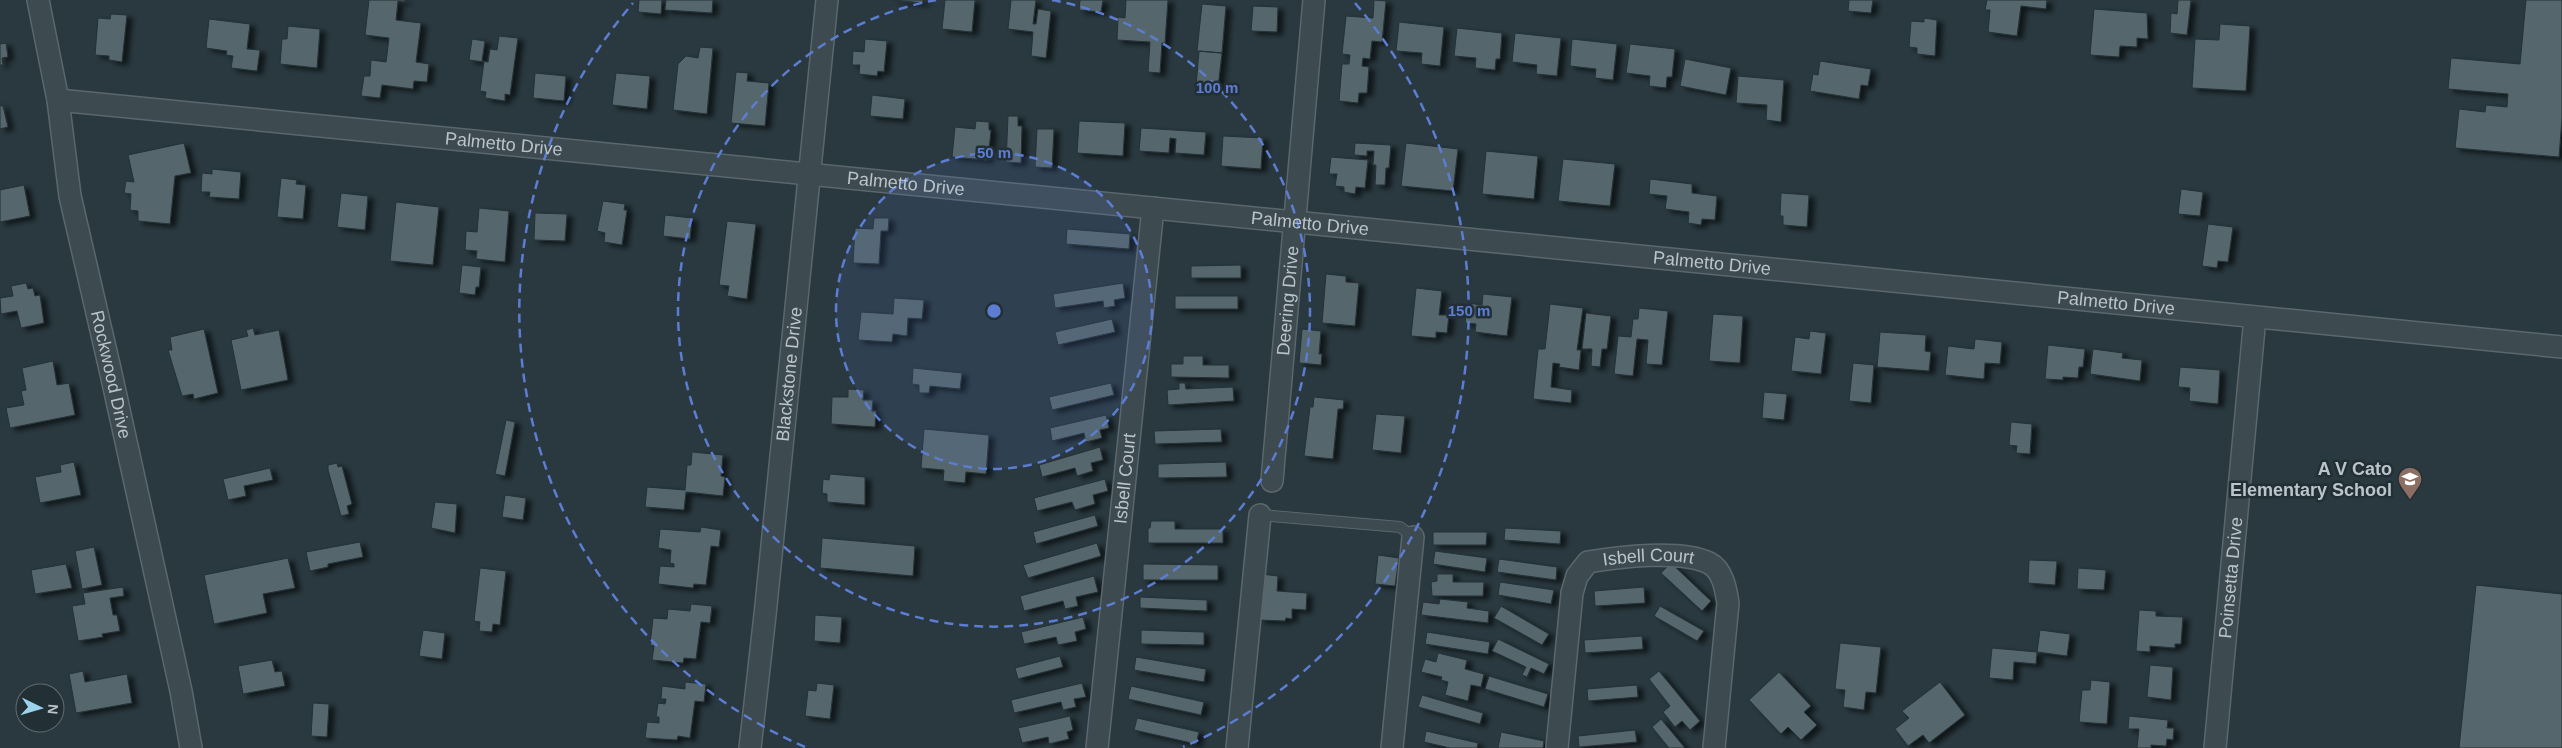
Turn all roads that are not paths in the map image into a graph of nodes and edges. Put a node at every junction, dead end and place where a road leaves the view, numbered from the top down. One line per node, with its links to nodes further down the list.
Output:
1 (38, 0): 4 (street, Rockwood Drive)
2 (827, 0): 5 (street, Blackstone Drive)
3 (1314, 0): 7 (street, Deering Drive)
4 (58, 100): 5 (street, Palmetto Drive); 13 (street, Rockwood Drive)
5 (810, 174): 6 (street, Palmetto Drive); 14 (street, Blackstone Drive)
6 (1153, 208): 7 (street, Palmetto Drive); 15 (street, Isbell Court)
7 (1294, 222): 8 (street, Palmetto Drive); 10 (street, Deering Drive)
8 (2256, 317): 9 (street, Palmetto Drive); 20 (street, Poinsetta Drive)
9 (2562, 347)
10 (1272, 481)
11 (1260, 515): 12 (lane); 16 (street)
12 (1413, 537): 17 (street)
13 (191, 748)
14 (750, 748)
15 (1097, 748)
16 (1237, 748)
17 (1392, 748)
18 (1556, 748): 19 (street, Isbell Court)
19 (1714, 748)
20 (2215, 748)

